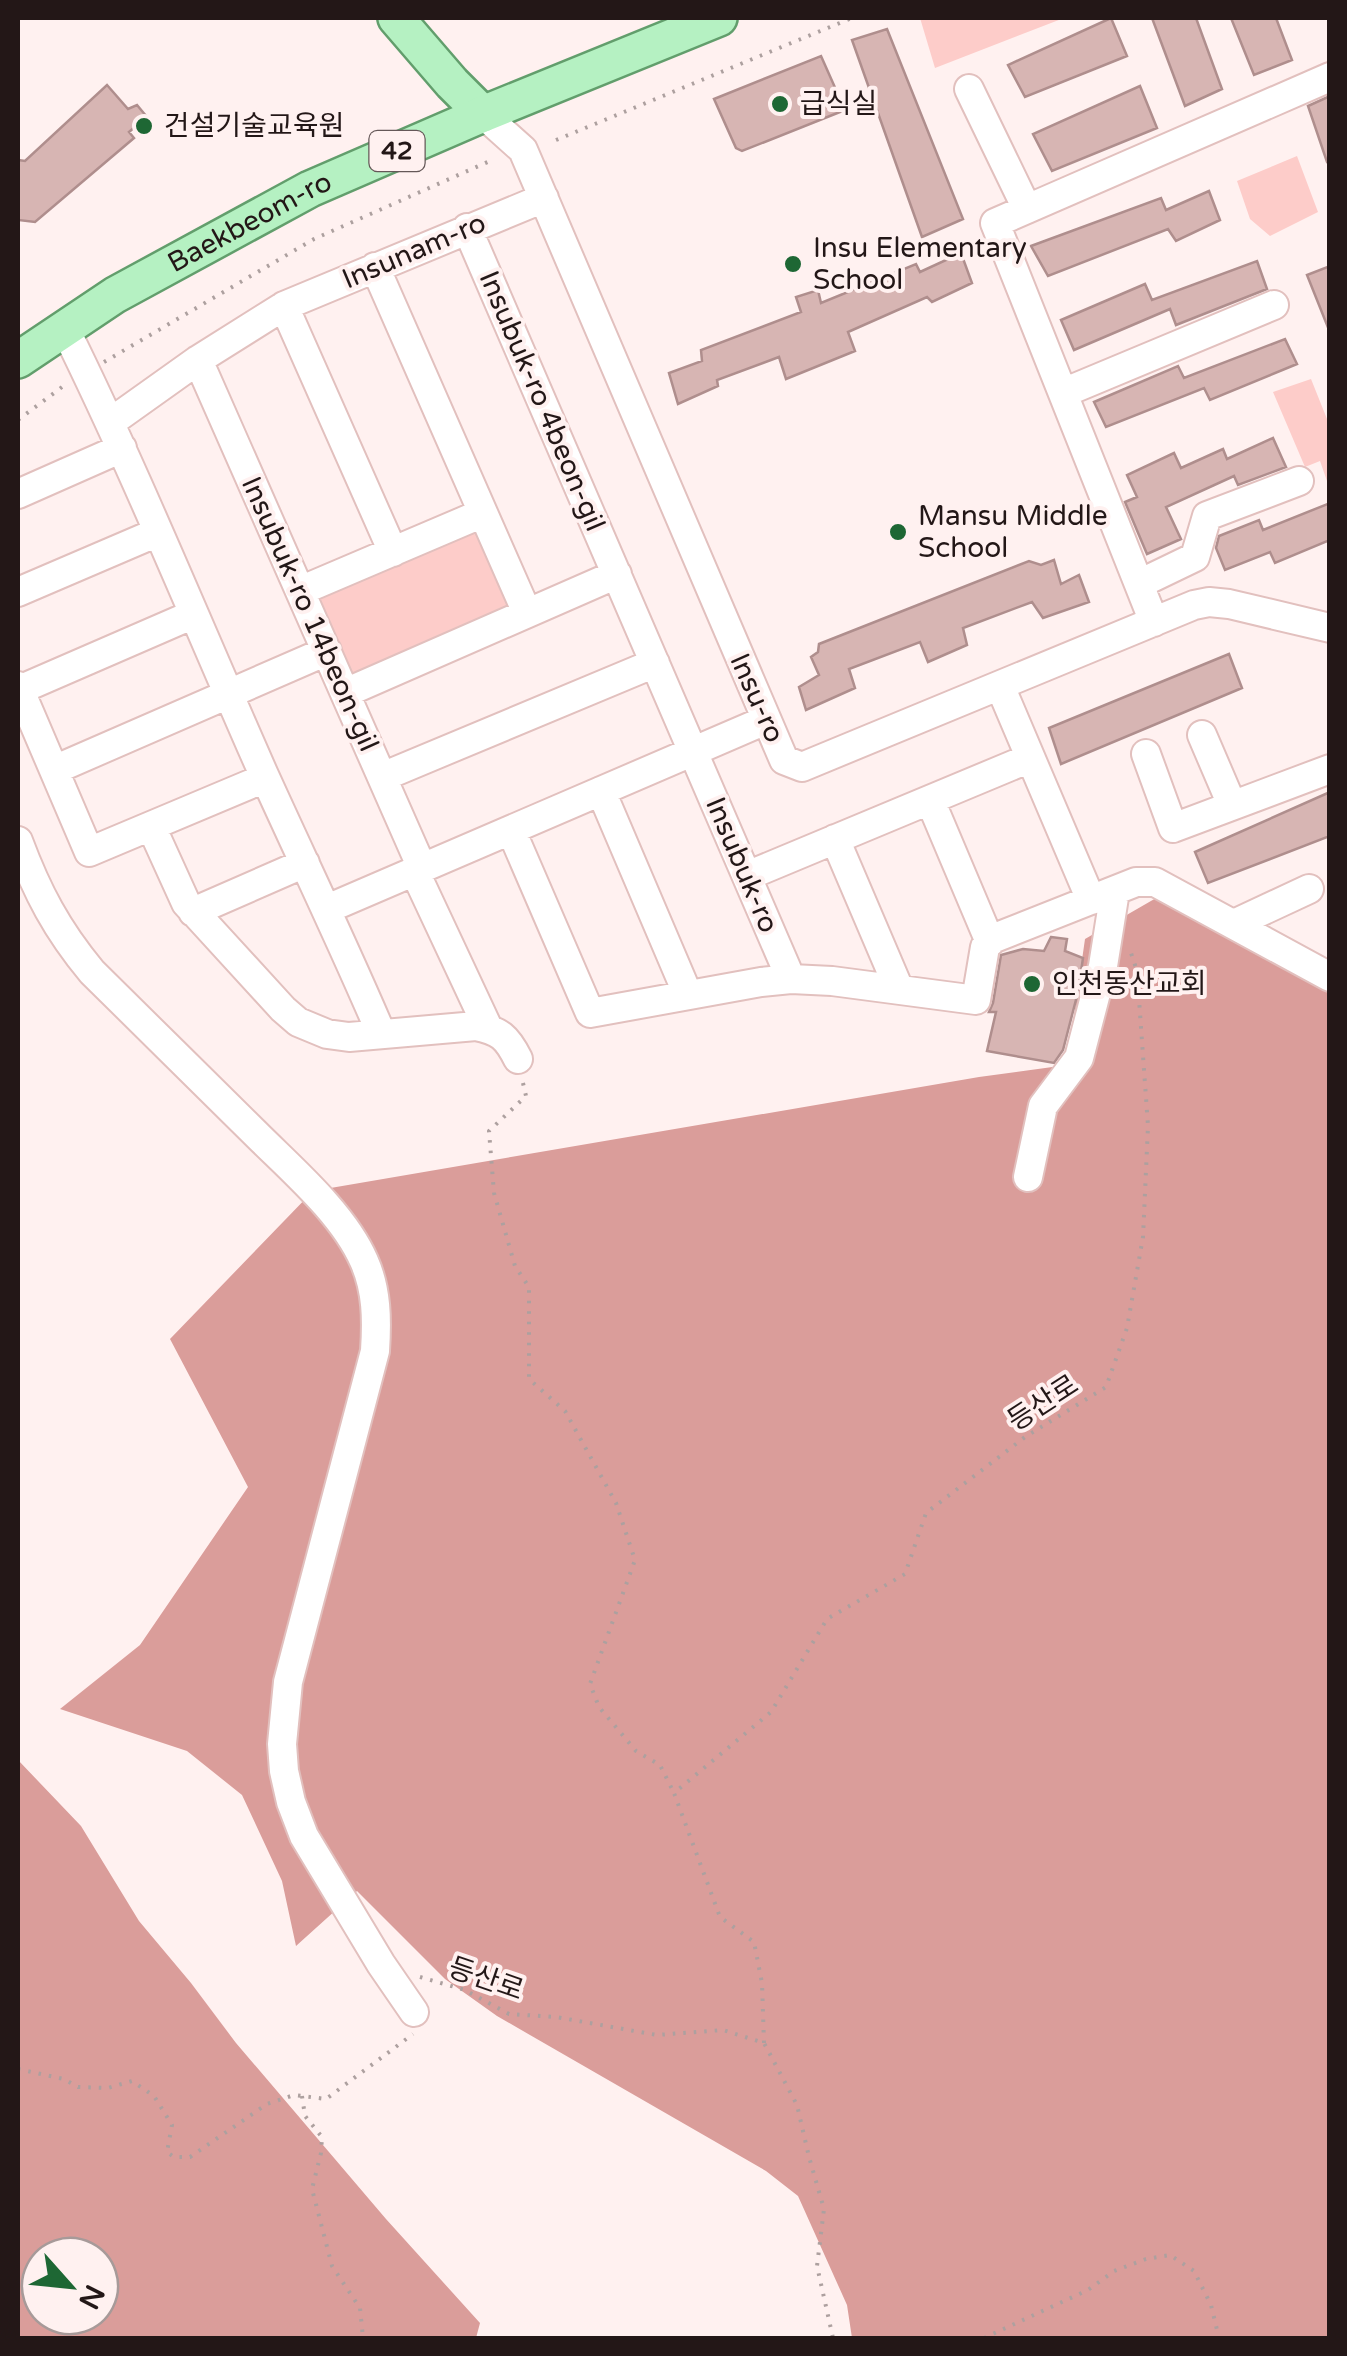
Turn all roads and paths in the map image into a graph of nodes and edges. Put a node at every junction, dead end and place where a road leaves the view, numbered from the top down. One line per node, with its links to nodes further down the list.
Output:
1 (396, 18): 6 (main road)
2 (719, 18): 6 (main road, Baekbeom-ro / 42)
3 (852, 18): 7 (path)
4 (1330, 77): 10 (street)
5 (969, 89): 10 (street)
6 (482, 114): 9 (street, Insu-ro); 15 (main road, Baekbeom-ro / 42)
7 (556, 140)
8 (490, 161): 17 (path)
9 (544, 198): 11 (street, Insunam-ro); 40 (street, Insu-ro)
10 (1027, 209): 18 (street)
11 (467, 228): 12 (street, Insunam-ro); 26 (street, Insubuk-ro 4beon-gil)
12 (375, 268): 14 (street, Insunam-ro); 23 (street)
13 (1274, 305): 18 (street)
14 (284, 306): 16 (street, Insunam-ro); 25 (street)
15 (34, 344): 17 (street)
16 (198, 360): 20 (street, Insunam-ro); 28 (street, Insubuk-ro 14beon-gil)
17 (86, 372): 19 (path); 20 (street)
18 (1062, 394): 27 (street)
19 (18, 420)
20 (116, 435): 22 (street, Insunam-ro); 24 (street)
21 (1299, 481): 27 (street)
22 (18, 494)
23 (484, 513): 25 (street); 30 (street)
24 (158, 532): 29 (street); 31 (street)
25 (393, 552): 28 (street)
26 (616, 574): 30 (street); 35 (street, Insubuk-ro 4beon-gil)
27 (1139, 584): 32 (street)
28 (300, 591): 34 (street, Insubuk-ro 14beon-gil)
29 (18, 592)
30 (527, 613): 39 (street)
31 (194, 614): 37 (street); 38 (street)
32 (1154, 622): 33 (street, Insu-ro); 36 (street, Insu-ro)
33 (1330, 628)
34 (326, 652): 38 (street); 39 (street, Insubuk-ro 14beon-gil)
35 (655, 663): 42 (street, Insubuk-ro 4beon-gil); 47 (street)
36 (1000, 686): 40 (street, Insu-ro); 44 (street)
37 (18, 688): 46 (street)
38 (228, 693): 46 (street); 48 (street)
39 (345, 693): 47 (street, Insubuk-ro 14beon-gil)
40 (766, 720): 42 (street)
41 (1202, 735): 51 (street)
42 (693, 751): 49 (street); 58 (street, Insubuk-ro)
43 (1146, 754): 51 (street)
44 (1030, 758): 50 (street); 60 (street)
45 (1330, 769): 51 (street)
46 (54, 770): 52 (street)
47 (382, 776): 57 (street, Insubuk-ro 14beon-gil)
48 (266, 778): 52 (street); 56 (street)
49 (600, 792): 53 (street); 68 (street)
50 (930, 800): 54 (street); 64 (street)
51 (1232, 805)
52 (151, 826): 62 (street)
53 (510, 830): 57 (street); 68 (street)
54 (834, 840): 58 (street); 67 (street)
55 (18, 843): 75 (street)
56 (306, 863): 61 (street); 62 (street)
57 (418, 870): 61 (street); 69 (street)
58 (747, 876): 66 (street, Insubuk-ro)
59 (1308, 890): 63 (street)
60 (1106, 901): 63 (street); 64 (street); 72 (street); 73 (path, 등산로)
61 (327, 909): 70 (street)
62 (193, 912): 70 (street)
63 (1234, 924): 65 (street)
64 (990, 942): 67 (street)
65 (1330, 977)
66 (791, 979): 67 (street); 68 (street)
67 (899, 989)
68 (688, 995)
69 (488, 1028): 70 (street); 71 (street)
70 (381, 1033)
71 (518, 1060): 73 (path)
72 (1028, 1177)
73 (674, 1793): 76 (path)
74 (419, 1977): 76 (path, 등산로)
75 (414, 2012): 78 (path)
76 (764, 2043): 80 (path)
77 (18, 2069): 78 (path)
78 (302, 2096): 79 (path)
79 (363, 2338)
80 (832, 2338)
81 (984, 2338): 82 (path)
82 (1219, 2338)

